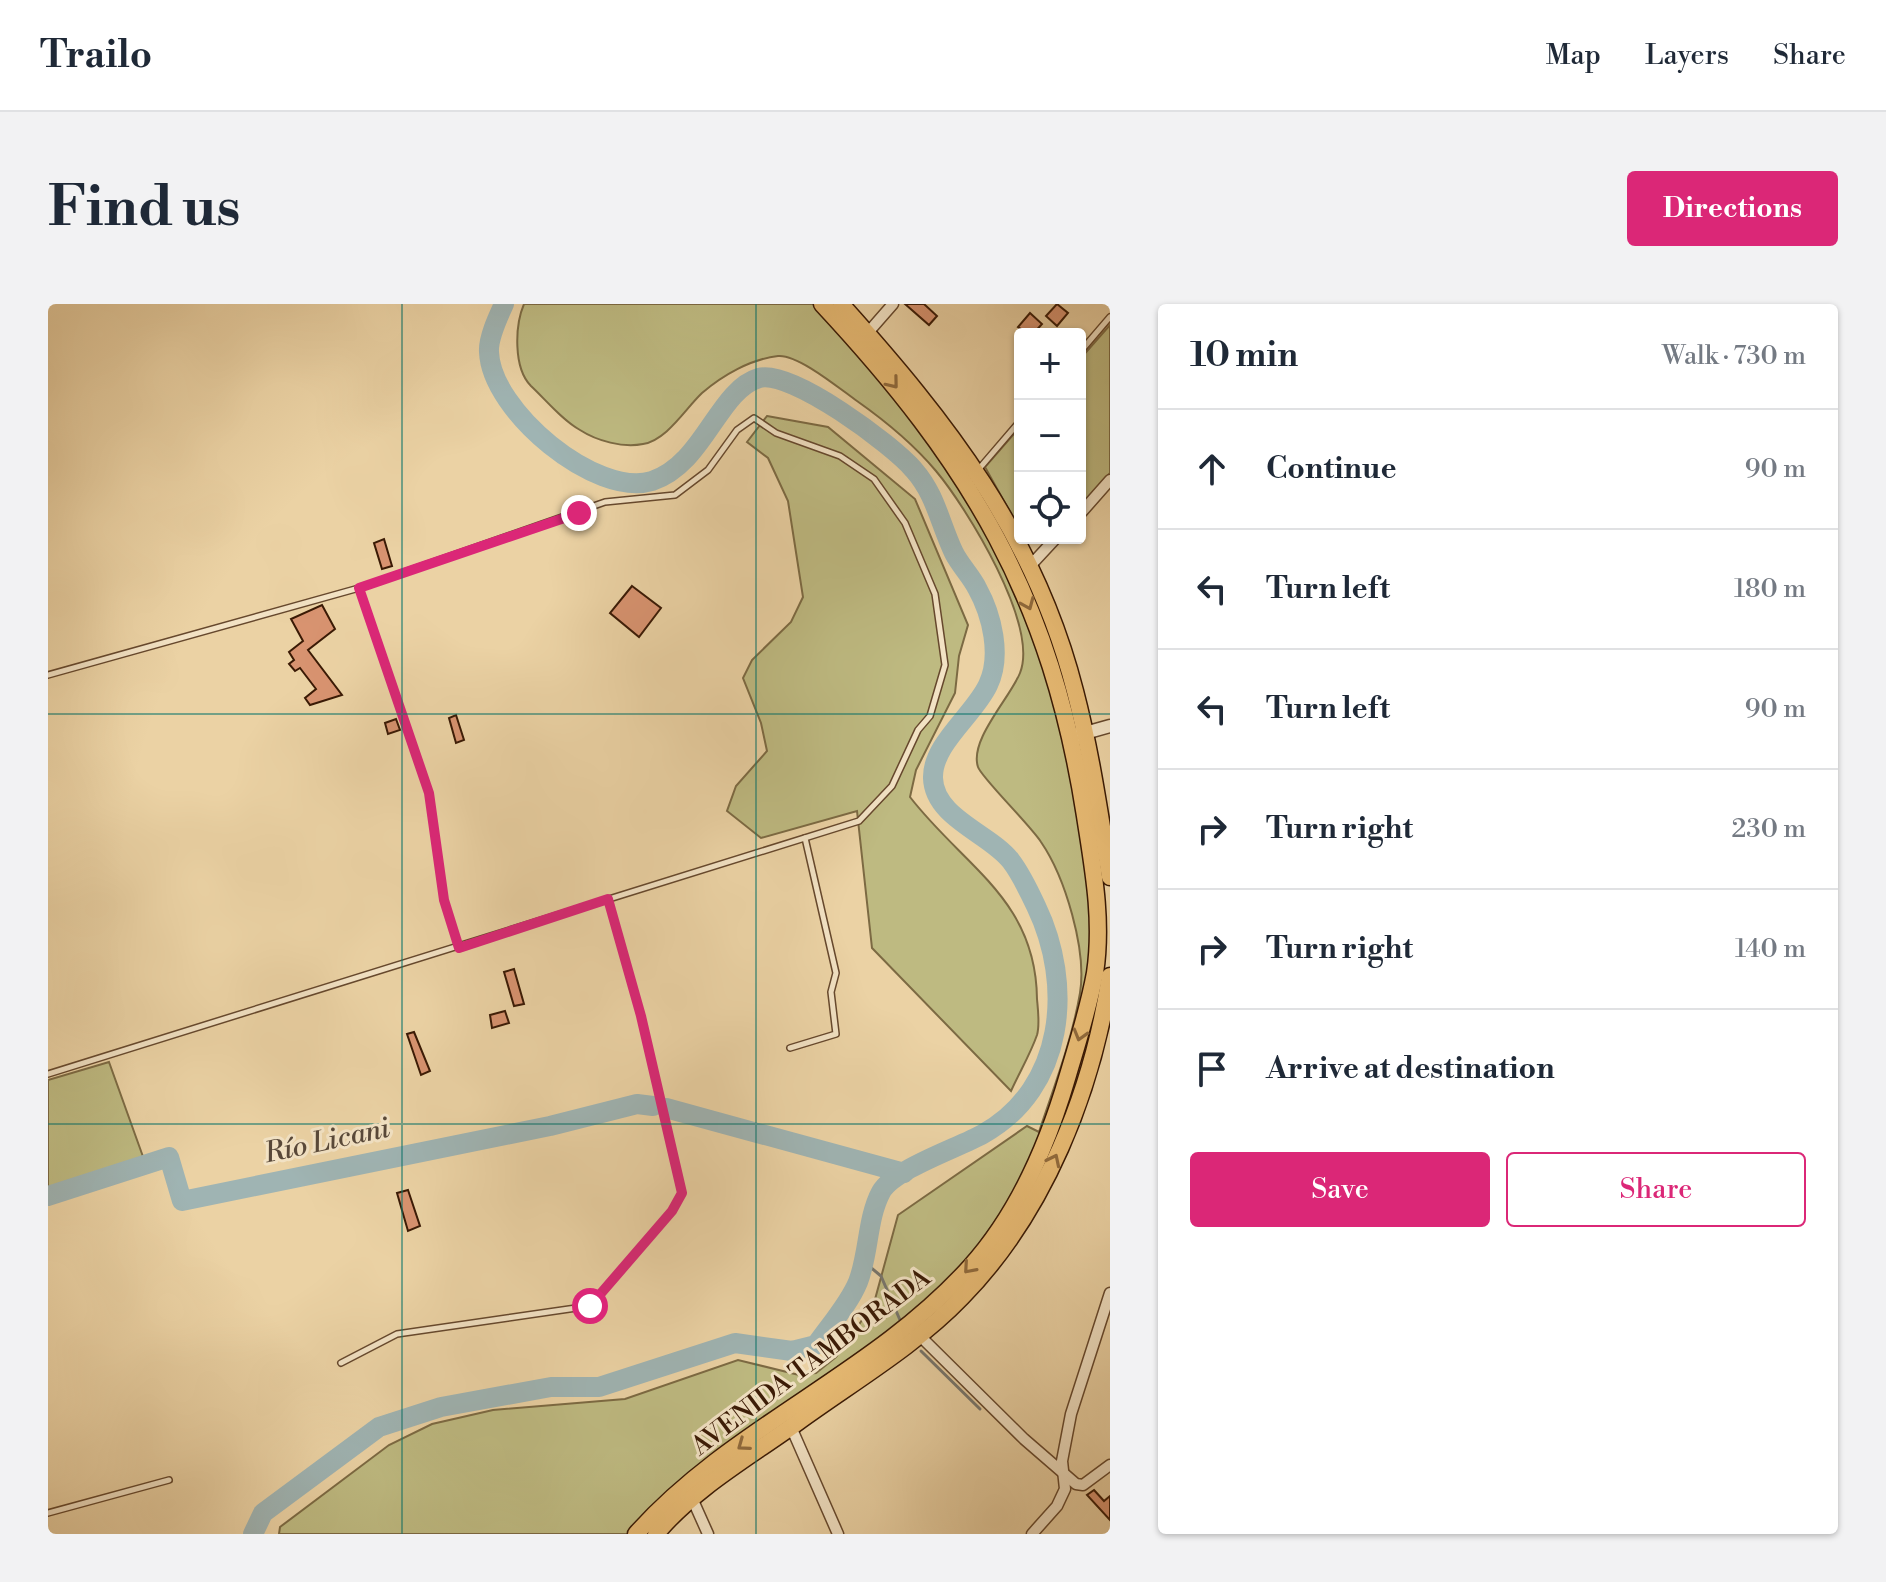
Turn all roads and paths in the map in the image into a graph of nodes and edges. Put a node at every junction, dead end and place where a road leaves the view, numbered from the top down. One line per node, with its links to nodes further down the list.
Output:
1 (822, 304): 5 (main road, AVENIDA TAMBORADA)
2 (841, 304): 5 (main road, AVENIDA TAMBORADA)
3 (893, 304): 5 (street)
4 (1110, 317): 6 (lane)
5 (863, 338): 8 (main road, AVENIDA TAMBORADA); 16 (main road, AVENIDA TAMBORADA, one-way to 16)
6 (1086, 345)
7 (1014, 428): 8 (lane)
8 (977, 471): 12 (main road, AVENIDA TAMBORADA)
9 (1110, 480): 10 (street)
10 (1086, 507)
11 (1050, 544): 12 (street)
12 (1030, 566): 16 (main road, AVENIDA TAMBORADA)
13 (359, 588): 14 (lane); 17 (lane); 20 (lane)
14 (48, 675)
15 (1110, 726): 16 (street)
16 (1078, 735): 18 (main road, AVENIDA TAMBORADA); 32 (main road, AVENIDA TAMBORADA, one-way to 32)
17 (805, 838): 19 (lane); 23 (lane)
18 (1110, 877)
19 (608, 899): 20 (lane); 27 (lane)
20 (459, 948): 24 (lane)
21 (1110, 976): 22 (main road, AVENIDA TAMBORADA)
22 (1108, 1005): 26 (main road, AVENIDA TAMBORADA, one-way to 22)
23 (790, 1048)
24 (48, 1074)
25 (1110, 1293): 30 (street)
26 (919, 1335): 28 (main road, AVENIDA TAMBORADA); 30 (street)
27 (341, 1363)
28 (791, 1427): 32 (main road, AVENIDA TAMBORADA); 37 (street)
29 (1110, 1465): 30 (street)
30 (1064, 1474): 38 (street)
31 (169, 1480): 33 (lane)
32 (689, 1492): 34 (main road, AVENIDA TAMBORADA); 35 (main road, AVENIDA TAMBORADA); 36 (street)
33 (48, 1513)
34 (636, 1534)
35 (656, 1534)
36 (708, 1534)
37 (838, 1534)
38 (1032, 1534)

